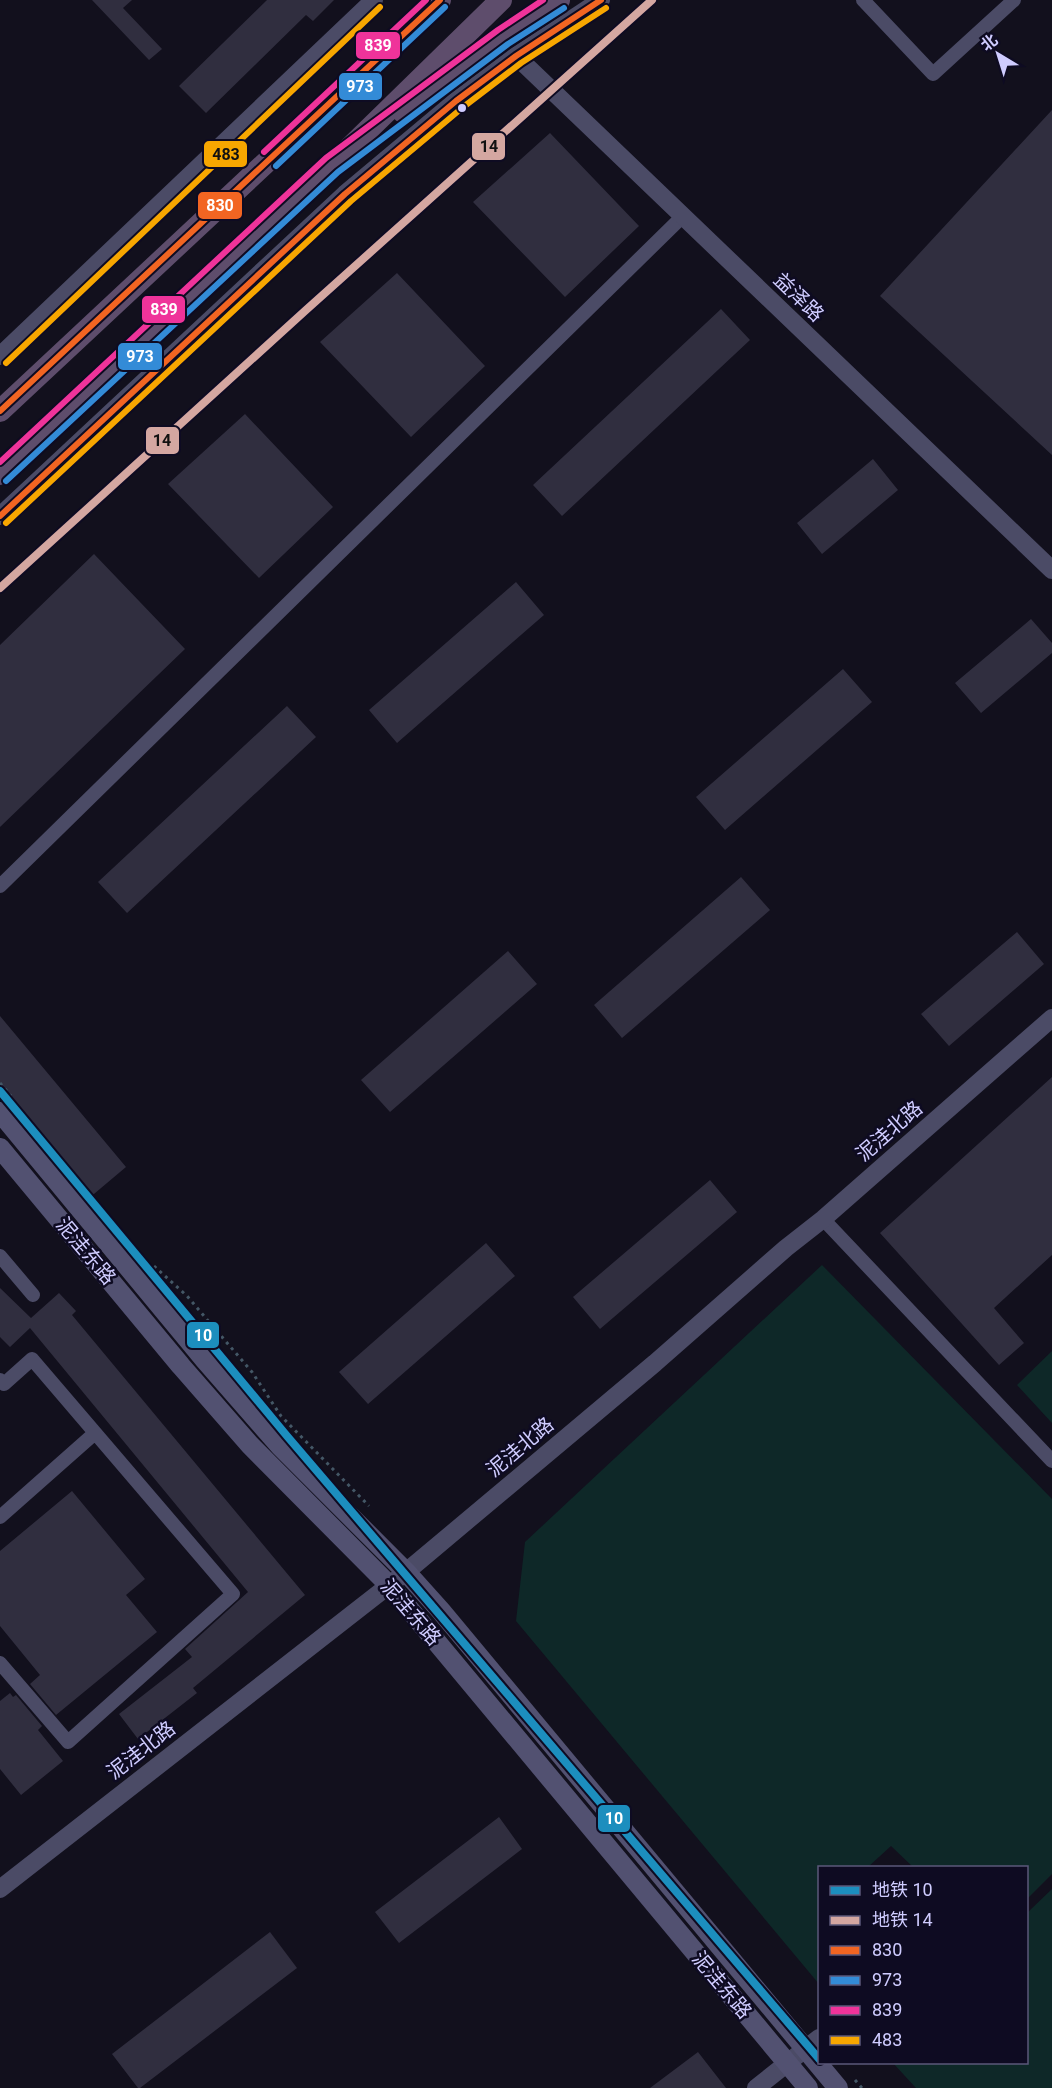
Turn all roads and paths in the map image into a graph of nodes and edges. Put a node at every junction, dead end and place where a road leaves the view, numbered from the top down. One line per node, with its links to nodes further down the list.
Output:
1 (374, 0): 13 (street)
2 (501, 0): 11 (highway)
3 (542, 0): 9 (highway)
4 (559, 0): 9 (highway)
5 (601, 0): 10 (street)
6 (863, 0): 7 (street)
7 (1014, 0)
8 (438, 1): 14 (highway)
9 (503, 37): 11 (highway)
10 (516, 56): 12 (street, 益泽路); 16 (street)
11 (332, 165): 15 (highway)
12 (682, 217): 17 (street, 益泽路); 18 (street)
13 (0, 356)
14 (0, 411)
15 (0, 474)
16 (0, 516)
17 (1052, 570)
18 (0, 886)
19 (1052, 1018): 22 (street, 泥洼北路)
20 (0, 1112): 29 (main road, 泥洼东路)
21 (0, 1148): 30 (main road, 泥洼东路)
22 (823, 1219): 27 (street); 29 (street, 泥洼北路)
23 (0, 1256): 24 (street)
24 (33, 1295)
25 (0, 1380): 26 (street)
26 (95, 1433): 28 (street); 31 (street)
27 (1052, 1461)
28 (0, 1516)
29 (406, 1572): 30 (street, 泥洼北路); 33 (main road, 泥洼东路)
30 (389, 1585): 32 (street, 泥洼北路); 34 (main road, 泥洼东路)
31 (0, 1663)
32 (0, 1889)
33 (812, 2044): 34 (street)
34 (788, 2063): 36 (street); 37 (main road, 泥洼东路)
35 (824, 2064): 38 (main road, 泥洼东路)
36 (756, 2088)
37 (808, 2088)
38 (838, 2088)

